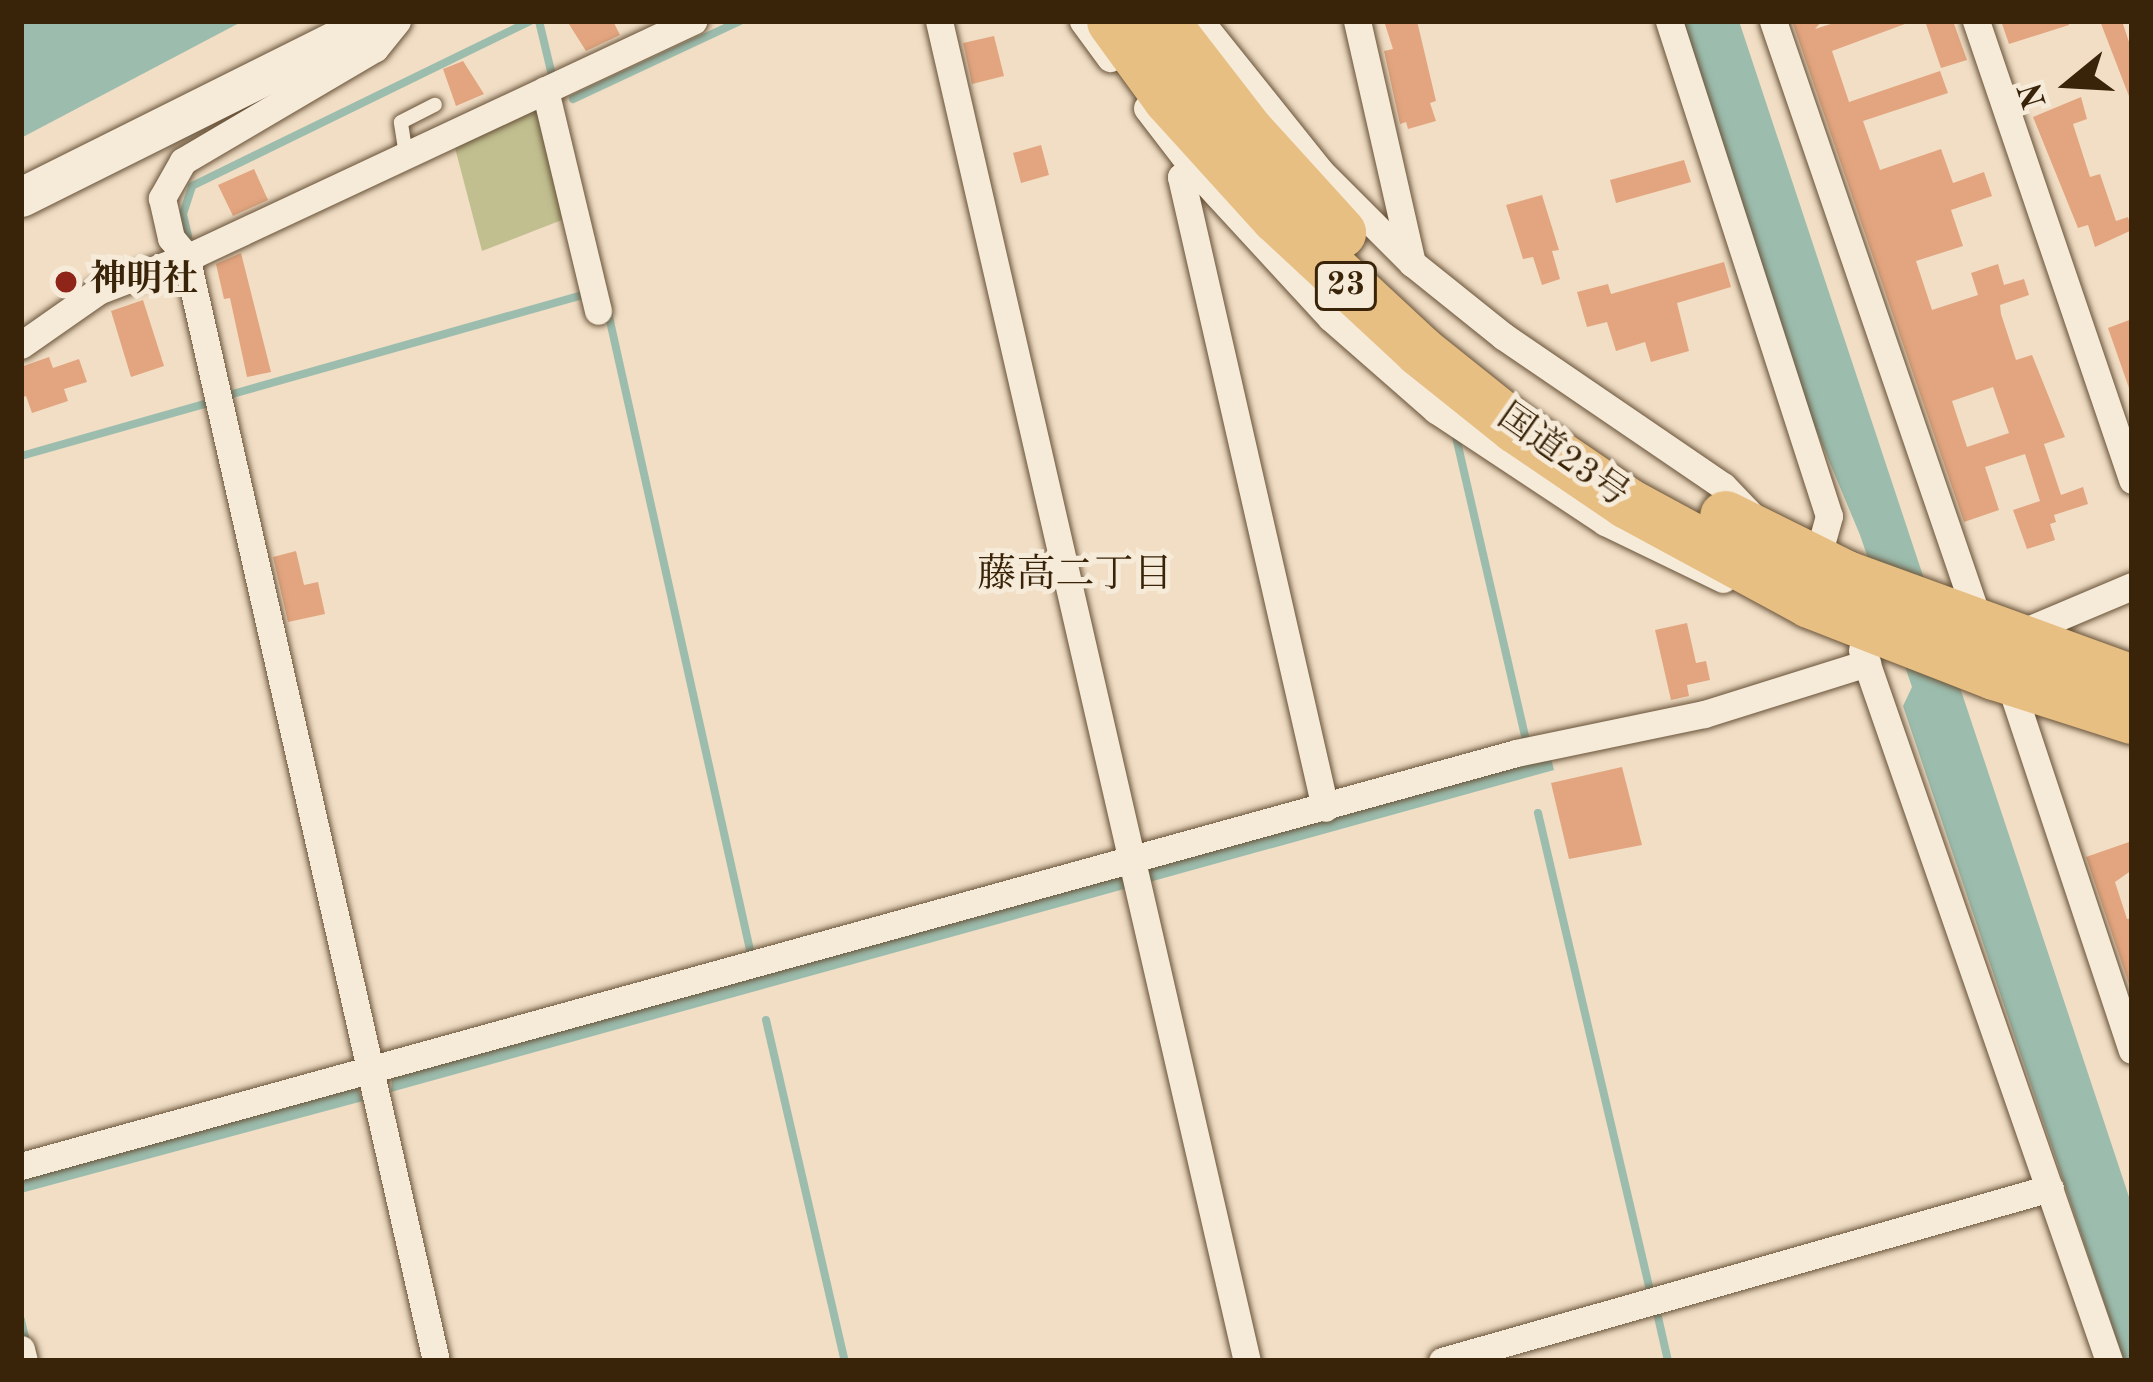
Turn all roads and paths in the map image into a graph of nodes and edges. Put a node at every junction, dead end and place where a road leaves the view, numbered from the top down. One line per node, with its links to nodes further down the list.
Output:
1 (374, 21): 17 (street)
2 (397, 21): 18 (street)
3 (939, 21): 32 (street)
4 (1083, 21): 16 (street)
5 (1112, 21): 23 (highway, 国道23号 / 23)
6 (1162, 21): 23 (highway, 国道23号 / 23)
7 (1200, 21): 19 (street)
8 (1357, 21): 19 (street)
9 (1669, 21): 25 (street)
10 (1773, 21): 26 (street)
11 (1976, 21): 22 (street)
12 (686, 22): 13 (street)
13 (545, 90): 15 (street); 20 (street)
14 (435, 105): 15 (lane)
15 (406, 155): 18 (street)
16 (1192, 168): 25 (street); 31 (street)
17 (21, 197)
18 (186, 256): 21 (street); 34 (street)
19 (1412, 263): 25 (street)
20 (598, 311)
21 (21, 345)
22 (2132, 480)
23 (1635, 488): 25 (highway, 国道23号 / 23)
24 (2132, 586): 26 (street)
25 (1828, 595): 26 (highway, 国道23号 / 23); 31 (street); 36 (street)
26 (1997, 655): 27 (highway, 国道23号 / 23); 28 (highway, 国道23号 / 23); 33 (street)
27 (2132, 680)
28 (2063, 695): 29 (highway, 国道23号 / 23); 30 (highway)
29 (2132, 718)
30 (2132, 730)
31 (1325, 808): 32 (street)
32 (1134, 873): 34 (street); 40 (street)
33 (2132, 1050)
34 (372, 1072): 35 (street); 39 (street)
35 (21, 1166)
36 (2050, 1188): 41 (street); 42 (street)
37 (21, 1349): 38 (street)
38 (24, 1361)
39 (436, 1361)
40 (1247, 1361)
41 (1442, 1361)
42 (2109, 1361)

